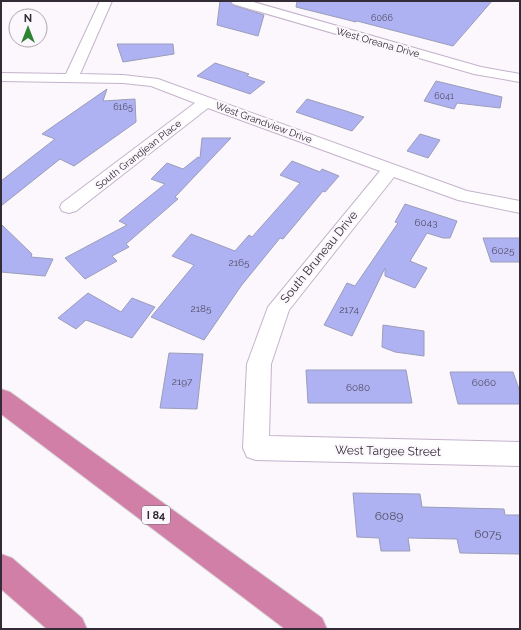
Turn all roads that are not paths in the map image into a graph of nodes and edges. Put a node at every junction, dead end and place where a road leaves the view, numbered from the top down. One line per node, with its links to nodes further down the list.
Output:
1 (106, 1): 4 (street)
2 (238, 1): 5 (street, West Oreana Drive)
3 (1, 77): 4 (street, West Grandview Drive)
4 (71, 78): 6 (street, West Grandview Drive)
5 (520, 78)
6 (207, 101): 7 (street, West Grandview Drive); 8 (street, South Grandjean Place)
7 (391, 169): 9 (street, West Grandview Drive); 11 (street, South Bruneau Drive)
8 (69, 207)
9 (520, 207)
10 (1, 400): 15 (highway, I 84)
11 (256, 448): 12 (street, West Targee Street)
12 (520, 454)
13 (1, 569): 14 (highway)
14 (71, 629)
15 (311, 629)

